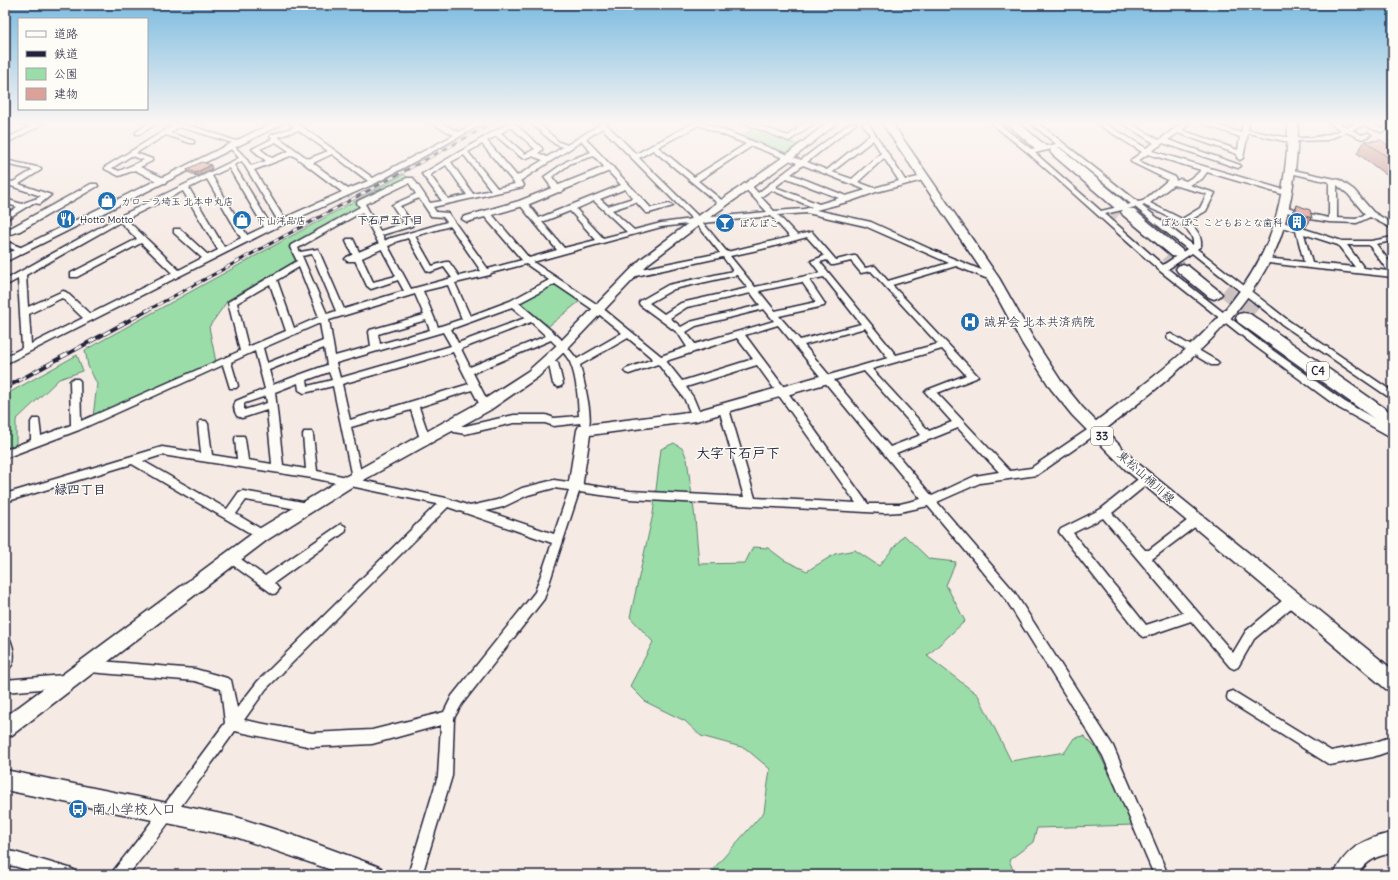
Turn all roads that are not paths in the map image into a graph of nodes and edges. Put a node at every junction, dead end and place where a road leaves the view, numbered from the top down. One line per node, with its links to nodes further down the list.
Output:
1 (14, 164): 55 (street)
2 (114, 164): 36 (street)
3 (141, 164): 36 (street)
4 (197, 164): 49 (street)
5 (230, 164): 42 (street); 101 (street)
6 (247, 164): 38 (street)
7 (263, 164): 38 (street)
8 (311, 164): 64 (street)
9 (349, 164): 50 (street)
10 (405, 164): 50 (street)
11 (441, 164): 73 (street)
12 (448, 164): 67 (street)
13 (474, 164): 63 (street)
14 (503, 164): 46 (street)
15 (541, 164): 46 (street)
16 (566, 164): 61 (street)
17 (605, 164): 37 (street)
18 (642, 164): 94 (street)
19 (675, 164): 47 (street)
20 (719, 164): 47 (street)
21 (779, 164): 58 (street)
22 (802, 164): 43 (street)
23 (806, 164): 40 (street)
24 (838, 164): 40 (street)
25 (873, 164): 52 (street)
26 (892, 164): 53 (street)
27 (915, 164): 44 (main road, 東松山桶川線 / 33)
28 (1049, 164): 85 (street)
29 (1069, 164): 85 (highway)
30 (1069, 164): 85 (street)
31 (1139, 164): 48 (street)
32 (1188, 164): 39 (street)
33 (1232, 164): 35 (street)
34 (1289, 164): 41 (street)
35 (1238, 166): 45 (street)
36 (135, 167): 49 (street)
37 (609, 168): 57 (street); 61 (street)
38 (250, 169): 96 (street)
39 (1204, 169): 45 (street); 48 (street)
40 (828, 172): 52 (street)
41 (1288, 172): 54 (street); 65 (street)
42 (208, 175): 59 (street); 111 (street)
43 (787, 175): 60 (street); 71 (street)
44 (924, 177): 53 (street); 147 (main road, 東松山桶川線 / 33)
45 (1236, 178): 65 (street)
46 (516, 180): 63 (street)
47 (694, 180): 76 (street)
48 (1172, 180): 75 (street); 95 (street)
49 (163, 181): 118 (street)
50 (373, 181): 64 (street)
51 (5, 182): 55 (street)
52 (853, 182): 62 (street)
53 (904, 182): 62 (street)
54 (1333, 182): 89 (street); 93 (street)
55 (14, 185): 79 (street)
56 (94, 186): 106 (street)
57 (626, 186): 69 (street); 70 (street)
58 (746, 186): 68 (street); 76 (street)
59 (186, 187): 91 (street); 120 (street)
60 (770, 187): 68 (street); 80 (street)
61 (558, 190): 74 (street)
62 (873, 190): 71 (street)
63 (496, 191): 67 (street)
64 (347, 192): 96 (street)
65 (1285, 193): 83 (street)
66 (421, 194): 77 (street); 81 (street); 112 (street)
67 (472, 197): 73 (street)
68 (757, 197): 88 (street)
69 (595, 198): 82 (street); 84 (street)
70 (637, 199): 78 (street); 84 (street)
71 (848, 199): 80 (street)
72 (5, 201): 79 (street)
73 (447, 203): 77 (street)
74 (523, 203): 87 (street); 97 (street)
75 (1145, 203): 85 (street); 95 (street)
76 (721, 204): 94 (street)
77 (430, 206): 98 (street)
78 (669, 206)
79 (24, 207): 90 (street)
80 (819, 207): 86 (street)
81 (364, 208): 112 (street); 125 (street)
82 (571, 208): 97 (street); 114 (street)
83 (1284, 208): 93 (street); 99 (street)
84 (606, 209): 105 (street)
85 (1119, 210): 104 (street); 123 (highway); 134 (street)
86 (805, 211): 88 (street); 131 (street)
87 (487, 214): 92 (street); 130 (street)
88 (773, 214): 94 (street); 108 (street)
89 (1370, 214): 93 (street); 100 (street)
90 (5, 218)
91 (122, 219): 109 (street); 140 (street)
92 (467, 219)
93 (1333, 220)
94 (698, 221): 105 (street); 122 (street); 142 (street)
95 (1180, 221): 104 (street); 119 (street)
96 (283, 222): 101 (street)
97 (538, 222): 121 (street)
98 (452, 223): 107 (street); 138 (street)
99 (1280, 224): 102 (street); 129 (street)
100 (1393, 227)
101 (268, 228): 111 (street)
102 (1299, 230): 116 (street); 132 (street)
103 (177, 231): 128 (street)
104 (1168, 232): 119 (street)
105 (632, 233): 114 (street)
106 (5, 234)
107 (410, 235): 112 (street); 149 (street)
108 (796, 238): 122 (street); 124 (street)
109 (142, 239): 137 (street); 141 (street)
110 (1393, 239): 117 (street)
111 (246, 240): 120 (street)
112 (384, 240): 126 (street); 144 (street)
113 (350, 241): 126 (street)
114 (601, 241): 121 (street)
115 (5, 243): 118 (street)
116 (1341, 243): 117 (street); 136 (street)
117 (1371, 243): 139 (street)
118 (22, 250): 127 (street)
119 (1191, 250): 134 (street); 154 (street)
120 (222, 252): 128 (street)
121 (562, 252): 130 (street)
122 (726, 254): 135 (street); 142 (street)
123 (1172, 254)
124 (829, 257): 143 (street); 151 (street)
125 (299, 258): 145 (street); 161 (street); 165 (street)
126 (354, 258): 144 (street)
127 (5, 259)
128 (208, 259): 137 (street)
129 (1265, 260): 132 (street); 154 (street)
130 (527, 261): 138 (street); 148 (street)
131 (957, 263): 147 (street); 151 (street)
132 (1309, 266): 136 (street)
133 (1188, 268): 155 (highway)
134 (1163, 269): 167 (street)
135 (739, 272): 152 (street); 166 (street)
136 (1363, 272): 139 (street)
137 (177, 273): 164 (street)
138 (486, 273): 149 (street)
139 (1393, 273)
140 (22, 274): 150 (street); 160 (street)
141 (74, 274)
142 (631, 274): 159 (street)
143 (826, 274): 146 (street); 171 (street)
144 (400, 277): 156 (street)
145 (272, 278): 175 (street); 190 (street)
146 (803, 278): 152 (street); 162 (street)
147 (993, 278): 229 (main road, 東松山桶川線 / 33)
148 (555, 280): 157 (street); 159 (street)
149 (454, 281): 153 (street); 169 (street)
150 (5, 283)
151 (886, 284): 182 (street)
152 (752, 289): 158 (street); 166 (street)
153 (418, 290): 156 (street); 163 (street)
154 (1244, 291): 167 (street); 214 (street)
155 (1219, 292)
156 (409, 293): 161 (street)
157 (513, 303): 168 (street); 169 (street)
158 (766, 306): 162 (street); 173 (street)
159 (598, 309): 176 (street); 185 (street)
160 (24, 312): 164 (street); 188 (street)
161 (341, 313): 165 (street)
162 (773, 314): 170 (street)
163 (429, 316): 174 (street); 184 (street)
164 (90, 318): 188 (street)
165 (324, 318): 175 (street); 180 (street)
166 (664, 318): 173 (street)
167 (1225, 318): 189 (street); 230 (street)
168 (531, 319): 178 (street); 186 (street)
169 (467, 320): 172 (street)
170 (779, 322): 177 (street); 181 (street)
171 (867, 326): 181 (street); 191 (street)
172 (446, 328): 174 (street); 186 (street)
173 (681, 331): 187 (street)
174 (435, 332): 184 (street)
175 (291, 333): 183 (street)
176 (628, 334): 193 (street); 199 (street)
177 (739, 334): 187 (street); 196 (street)
178 (551, 337): 185 (street); 203 (street)
179 (1171, 337): 189 (street)
180 (328, 343): 198 (street); 201 (street)
181 (798, 344): 205 (street)
182 (945, 345): 191 (street); 222 (street)
183 (258, 347): 190 (street); 201 (street)
184 (376, 347): 198 (street)
185 (562, 347): 192 (street); 199 (street)
186 (455, 348): 203 (street); 207 (street)
187 (693, 348): 193 (street)
188 (27, 350): 194 (street)
189 (1192, 350): 197 (street); 229 (street)
190 (246, 352): 195 (street)
191 (894, 359): 200 (street)
192 (549, 360): 208 (street); 217 (street)
193 (660, 360): 202 (street); 209 (street)
194 (5, 361)
195 (226, 361): 210 (street); 228 (street)
196 (759, 361): 209 (street); 213 (street)
197 (1214, 363)
198 (331, 364): 204 (street); 207 (street)
199 (575, 364): 226 (street)
200 (865, 367): 205 (street); 232 (street)
201 (264, 368): 212 (street)
202 (629, 371)
203 (468, 372): 211 (street)
204 (302, 377): 207 (street); 212 (street)
205 (827, 379): 213 (street); 236 (street)
206 (75, 381): 228 (street)
207 (337, 382): 227 (street)
208 (558, 384)
209 (680, 385): 220 (street)
210 (233, 386)
211 (475, 386): 216 (street); 217 (street)
212 (270, 390): 215 (street); 215 (street)
213 (783, 392): 218 (street); 252 (street)
214 (1392, 395)
215 (271, 405): 241 (street)
216 (414, 405): 227 (street); 234 (street)
217 (485, 406): 225 (street)
218 (724, 409): 220 (street); 250 (street)
219 (1393, 412): 223 (highway, C4)
220 (696, 416): 226 (street)
221 (36, 422): 235 (street)
222 (960, 423): 232 (street); 243 (street)
223 (1393, 423)
224 (203, 424): 238 (street)
225 (451, 424): 226 (street); 234 (street)
226 (585, 424): 246 (street)
227 (346, 425): 245 (street)
228 (76, 427): 235 (street)
229 (1096, 429): 243 (street); 244 (main road, 東松山桶川線 / 33)
230 (1393, 434)
231 (308, 435): 242 (street)
232 (928, 436): 236 (street)
233 (240, 439): 240 (street)
234 (425, 439): 245 (street)
235 (36, 442): 237 (street)
236 (889, 452): 248 (street)
237 (5, 454)
238 (207, 459): 239 (street); 240 (street)
239 (133, 460): 247 (street); 255 (street)
240 (242, 464): 241 (street)
241 (278, 469): 242 (street)
242 (312, 474): 245 (street)
243 (1008, 475): 248 (street)
244 (1146, 479): 254 (street); 256 (main road, 東松山桶川線 / 33)
245 (352, 480): 249 (street); 251 (street)
246 (575, 488): 250 (street); 253 (street); 259 (street)
247 (5, 498)
248 (930, 501): 252 (street); 284 (street)
249 (446, 502): 253 (street); 273 (street)
250 (751, 502): 252 (street)
251 (308, 506): 255 (street); 258 (street)
252 (865, 508)
253 (470, 510): 259 (street)
254 (1105, 512): 260 (street); 263 (street)
255 (229, 515): 258 (street)
256 (1196, 520): 260 (street); 262 (main road, 東松山桶川線 / 33)
257 (341, 529): 261 (street)
258 (262, 535): 261 (street)
259 (558, 540): 272 (street)
260 (1143, 555): 263 (street)
261 (232, 558): 267 (street)
262 (1293, 599): 263 (street); 269 (main road, 東松山桶川線 / 33)
263 (1193, 615)
264 (5, 641): 265 (street)
265 (5, 644): 266 (street)
266 (5, 665)
267 (89, 666): 268 (street); 273 (street)
268 (68, 681): 270 (street); 274 (street)
269 (1393, 682)
270 (5, 686)
271 (1233, 697): 275 (street)
272 (448, 717): 273 (street); 283 (street)
273 (232, 724): 277 (street)
274 (5, 728)
275 (1393, 743)
276 (5, 780): 277 (street)
277 (167, 812): 281 (street); 282 (street)
278 (1393, 843): 285 (street)
279 (5, 858): 280 (street)
280 (69, 875)
281 (119, 875)
282 (374, 875)
283 (415, 875)
284 (1160, 875)
285 (1344, 875)

